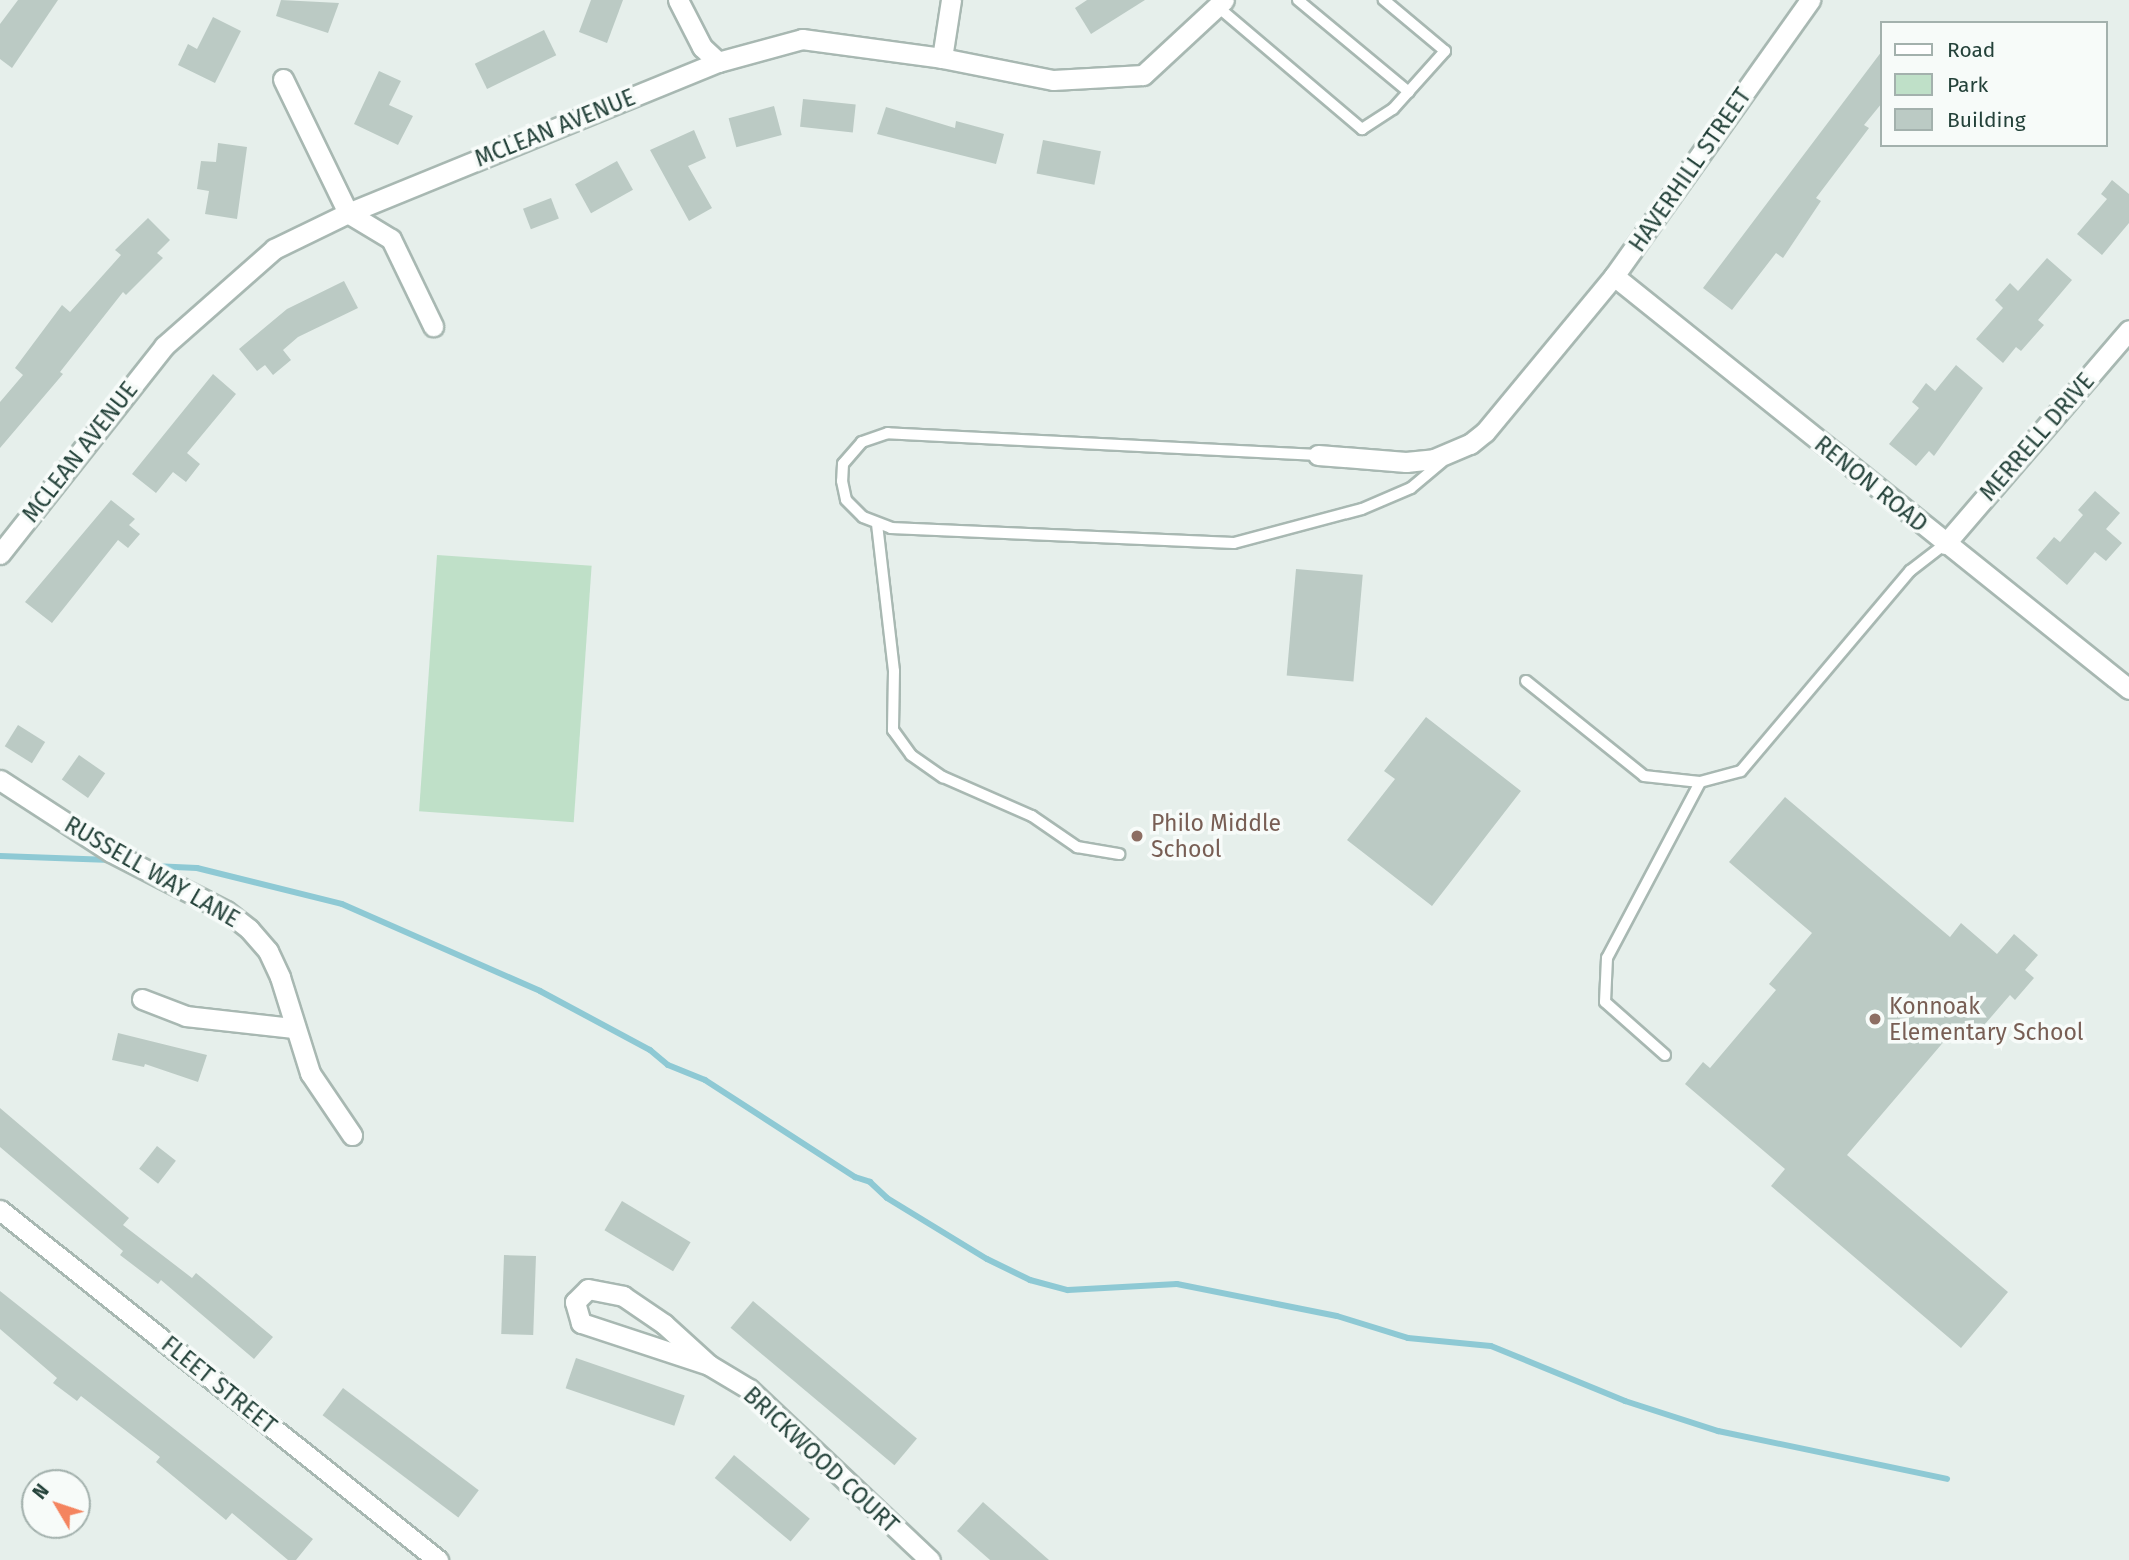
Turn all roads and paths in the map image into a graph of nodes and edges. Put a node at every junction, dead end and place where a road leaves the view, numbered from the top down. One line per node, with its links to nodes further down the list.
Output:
1 (678, 0): 8 (street)
2 (951, 0): 7 (street)
3 (1298, 0): 10 (lane)
4 (1384, 0): 10 (lane)
5 (1810, 0): 12 (street, HAVERHILL STREET)
6 (1221, 3): 7 (street, MCLEAN AVENUE); 10 (lane)
7 (942, 58): 8 (street, MCLEAN AVENUE)
8 (718, 62): 11 (street, MCLEAN AVENUE)
9 (283, 79): 11 (street)
10 (1409, 92)
11 (348, 213): 13 (street); 19 (street, MCLEAN AVENUE)
12 (1614, 276): 15 (street, HAVERHILL STREET); 18 (street, RENON ROAD)
13 (433, 326)
14 (2129, 330): 18 (street, MERRELL DRIVE)
15 (1452, 453): 16 (street); 17 (lane)
16 (1318, 455): 17 (lane)
17 (877, 524): 24 (lane)
18 (1945, 544): 21 (street, RENON ROAD); 23 (lane)
19 (0, 554)
20 (1526, 681): 23 (lane)
21 (2129, 689)
22 (0, 780): 26 (street, RUSSELL WAY LANE)
23 (1700, 782): 27 (lane)
24 (1119, 854)
25 (142, 999): 26 (street)
26 (293, 1028): 28 (street, RUSSELL WAY LANE)
27 (1665, 1055)
28 (352, 1135)
29 (0, 1210): 31 (street, FLEET STREET)
30 (709, 1365): 30 (street, BRICKWOOD COURT); 32 (street, BRICKWOOD COURT)
31 (438, 1560)
32 (930, 1560)

